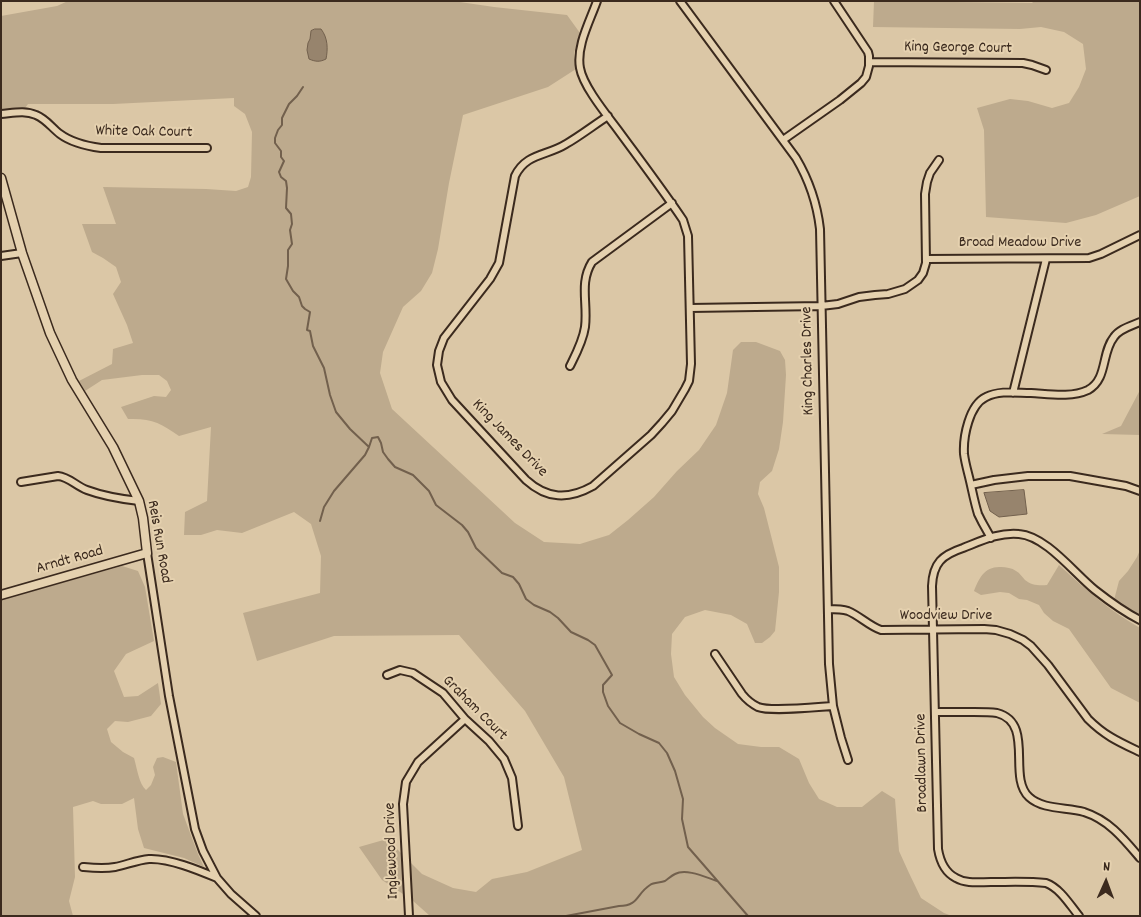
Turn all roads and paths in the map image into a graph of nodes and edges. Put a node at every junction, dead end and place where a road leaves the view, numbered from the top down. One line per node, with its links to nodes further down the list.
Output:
1 (597, 1): 7 (street, King James Drive)
2 (680, 1): 8 (street, King Charles Drive)
3 (834, 1): 4 (street)
4 (870, 62): 5 (street, King George Court); 8 (street)
5 (1046, 70)
6 (1, 114): 9 (street, White Oak Court)
7 (608, 116): 12 (street, King James Drive); 19 (street, King James Drive)
8 (783, 140): 18 (street, King Charles Drive)
9 (207, 148)
10 (939, 160): 16 (street)
11 (1, 178): 14 (main road, Reis Run Road)
12 (672, 204): 19 (street, King James Drive); 21 (street)
13 (1140, 235): 17 (street, Broad Meadow Drive)
14 (22, 253): 15 (street); 26 (main road, Reis Run Road)
15 (1, 256)
16 (926, 259): 17 (street, Broad Meadow Drive); 18 (street)
17 (1046, 259): 22 (street)
18 (821, 306): 19 (street); 30 (street, King Charles Drive)
19 (690, 308)
20 (1140, 322): 22 (street)
21 (570, 366)
22 (1013, 393): 24 (street)
23 (21, 482): 26 (street)
24 (971, 485): 25 (street); 27 (street)
25 (1140, 490)
26 (139, 502): 28 (main road, Reis Run Road)
27 (991, 538): 31 (street, Broadlawn Drive); 32 (street, Broadlawn Drive)
28 (147, 553): 29 (main road, Arndt Road); 43 (street, Reis Run Road)
29 (1, 595)
30 (828, 609): 32 (street, Woodview Drive); 35 (street, King Charles Drive)
31 (1140, 620)
32 (933, 630): 36 (street, Broadlawn Drive); 38 (street, Woodview Drive)
33 (715, 654): 35 (street)
34 (387, 675): 37 (street, Graham Court)
35 (833, 706): 39 (street, King Charles Drive)
36 (936, 712): 41 (street); 46 (street, Broadlawn Drive)
37 (465, 719): 40 (street, Graham Court); 45 (street, Inglewood Drive)
38 (1140, 752)
39 (848, 760)
40 (518, 826)
41 (1140, 858)
42 (83, 867): 43 (street)
43 (217, 878): 44 (street, Reis Run Road)
44 (256, 916)
45 (409, 916)
46 (1079, 916)

